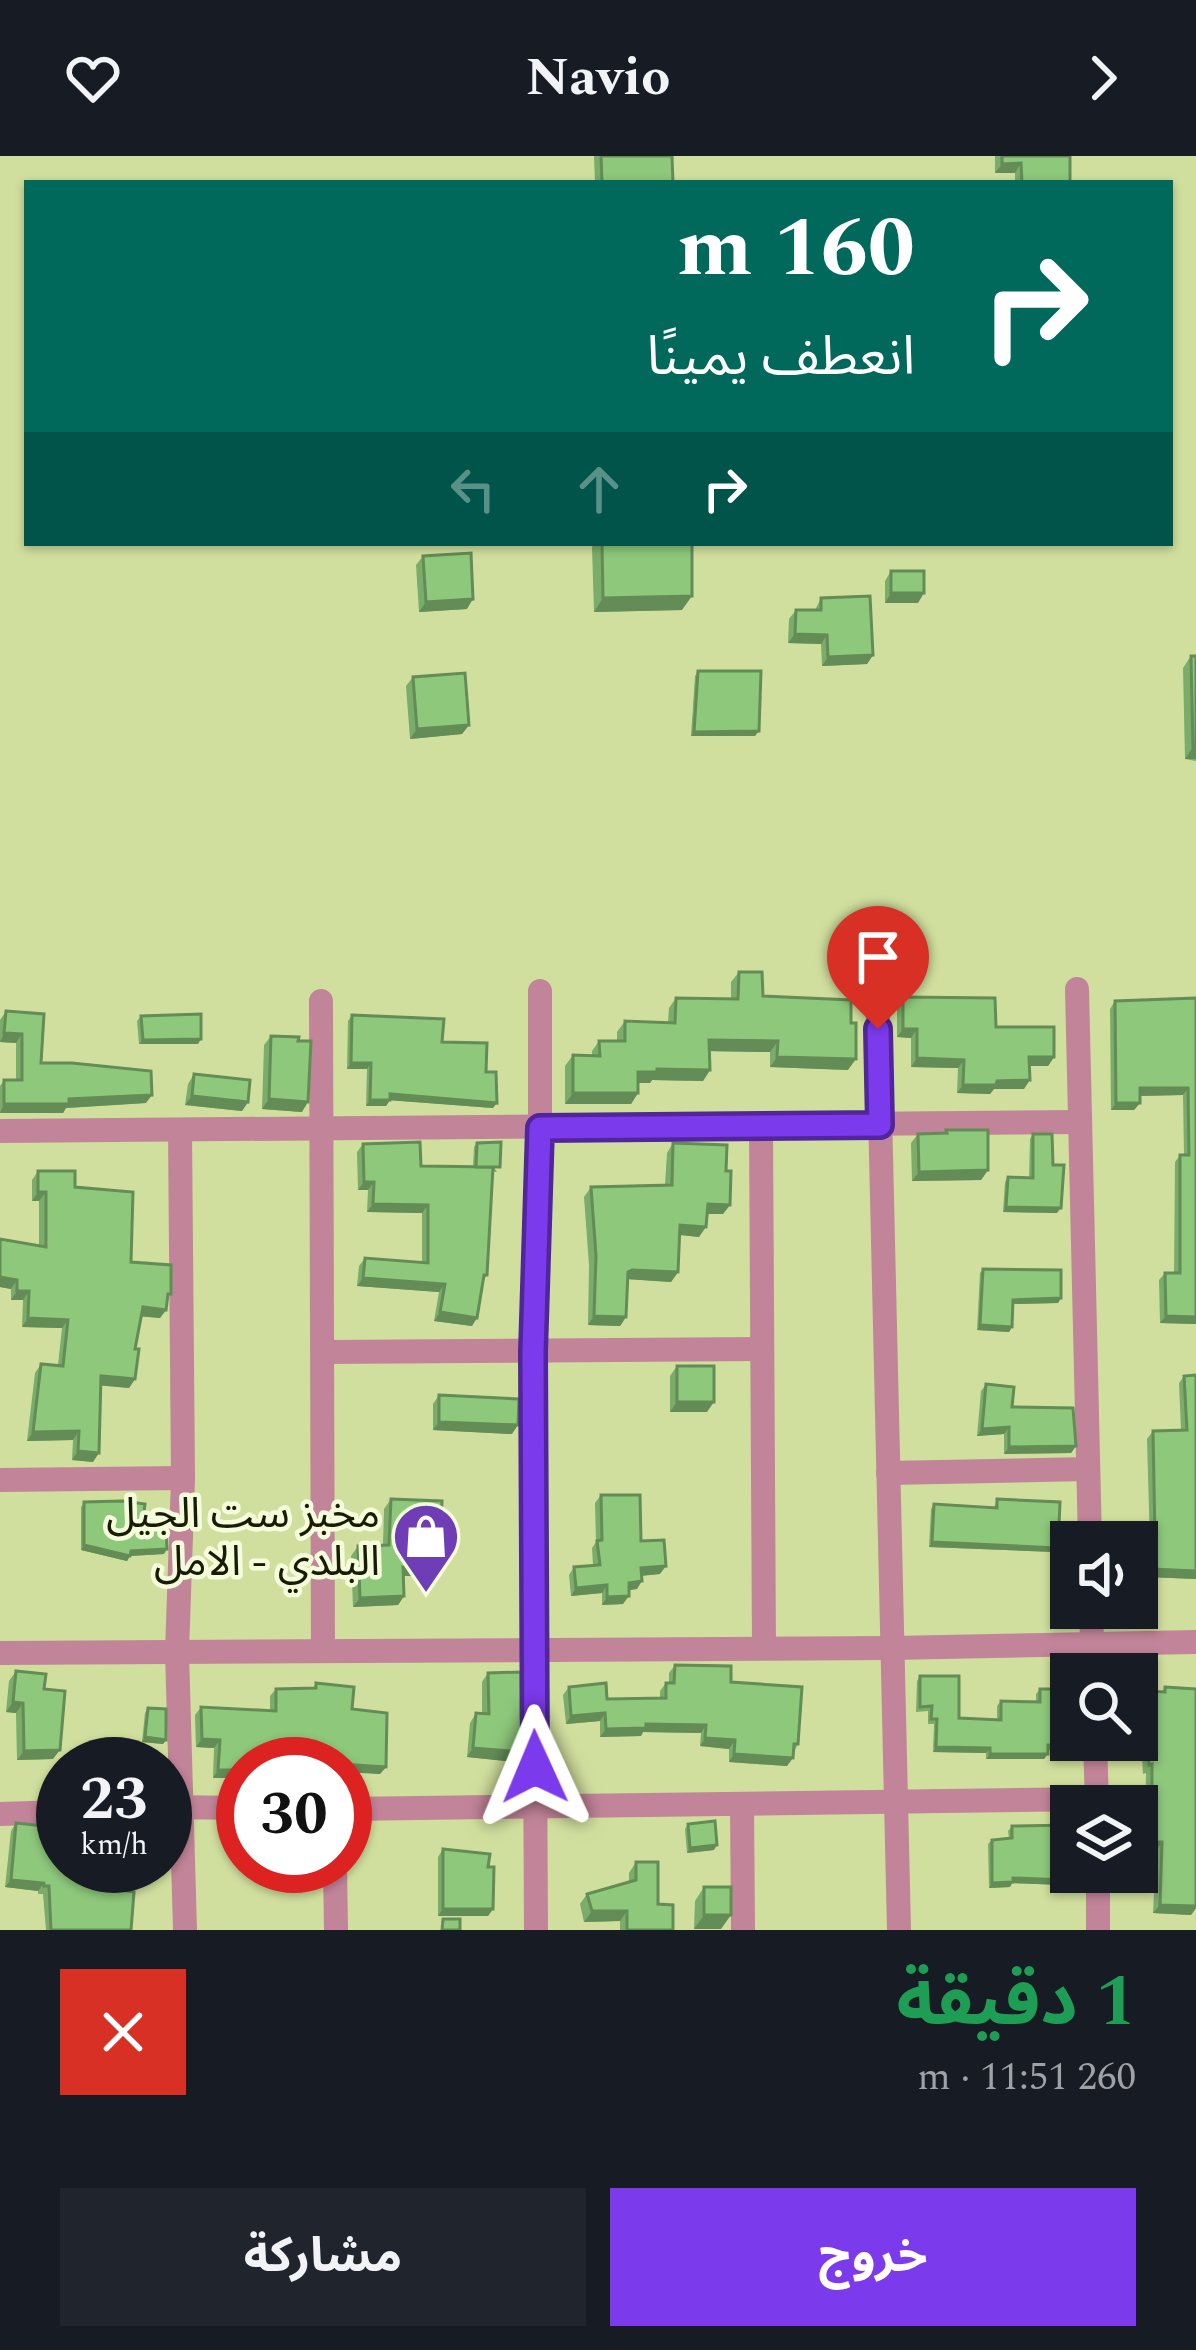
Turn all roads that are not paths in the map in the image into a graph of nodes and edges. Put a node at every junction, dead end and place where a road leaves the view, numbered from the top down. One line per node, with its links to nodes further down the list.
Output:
1 (877, 982): 6 (street)
2 (1076, 989): 5 (street)
3 (540, 991): 8 (street)
4 (321, 1001): 9 (street)
5 (1079, 1122): 6 (street); 15 (street)
6 (880, 1125): 7 (street); 16 (street)
7 (761, 1126): 8 (street); 12 (street)
8 (540, 1128): 9 (street); 14 (street)
9 (324, 1129): 11 (street); 13 (street)
10 (0, 1131): 11 (street)
11 (180, 1131): 17 (street)
12 (762, 1348): 14 (street); 23 (street)
13 (324, 1352): 14 (street); 26 (street)
14 (533, 1352): 25 (street)
15 (1088, 1469): 16 (street); 19 (street)
16 (888, 1473): 24 (street)
17 (183, 1478): 18 (street); 27 (street)
18 (0, 1480)
19 (1089, 1521)
20 (1092, 1629): 22 (street)
21 (1196, 1642): 22 (street)
22 (1092, 1645): 24 (street); 29 (street)
23 (764, 1648): 24 (street); 25 (street)
24 (892, 1648): 31 (street)
25 (533, 1650): 26 (street); 34 (street)
26 (323, 1651): 27 (street)
27 (177, 1652): 28 (street); 30 (street)
28 (0, 1653)
29 (1092, 1653)
30 (175, 1737)
31 (896, 1803): 32 (street); 33 (street); 45 (street)
32 (1050, 1803)
33 (742, 1804): 34 (street); 44 (street)
34 (536, 1806): 35 (street); 43 (street)
35 (372, 1809)
36 (36, 1813): 37 (street)
37 (0, 1814)
38 (181, 1893): 41 (street)
39 (335, 1893): 42 (street)
40 (1098, 1893): 46 (street)
41 (184, 1930)
42 (336, 1930)
43 (536, 1930)
44 (743, 1930)
45 (899, 1930)
46 (1098, 1930)

